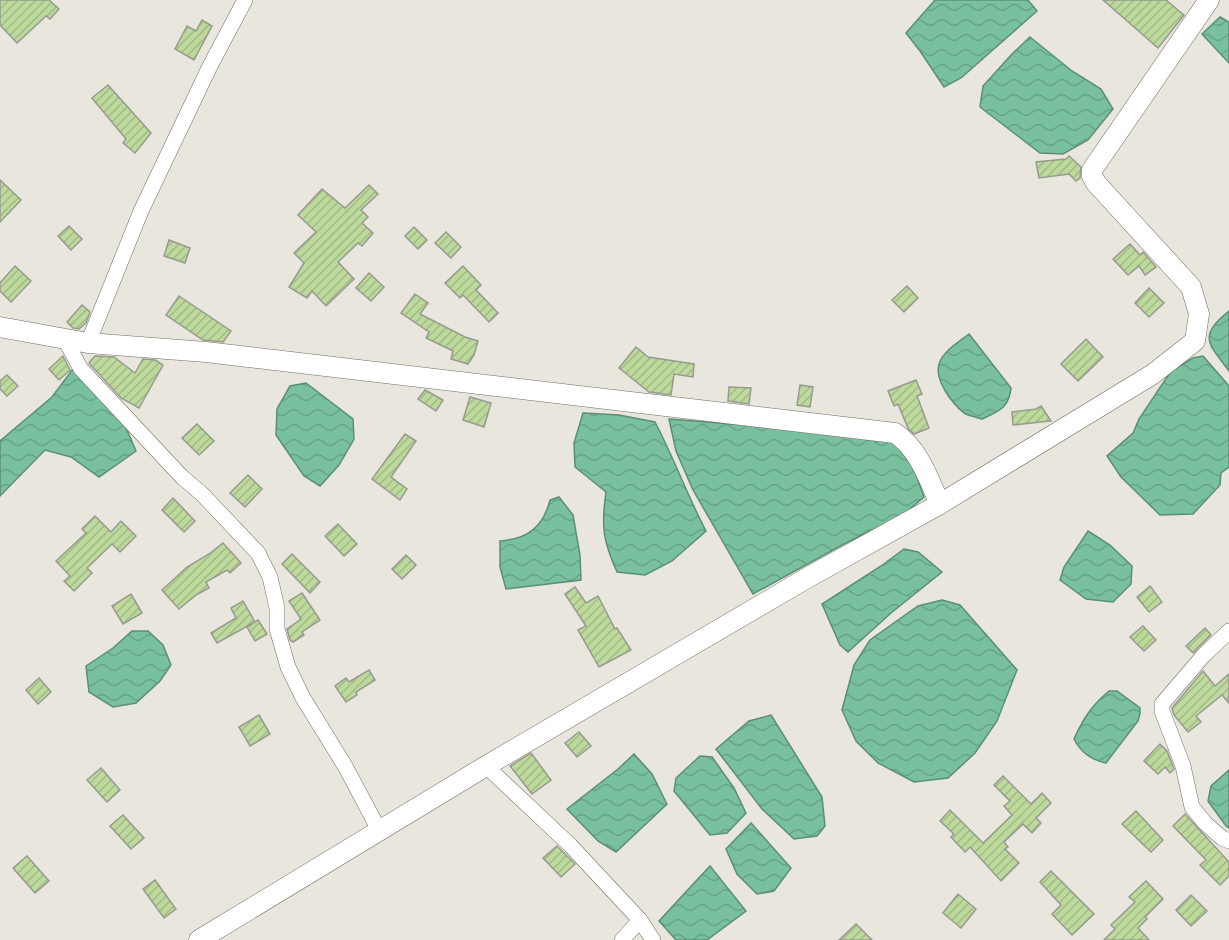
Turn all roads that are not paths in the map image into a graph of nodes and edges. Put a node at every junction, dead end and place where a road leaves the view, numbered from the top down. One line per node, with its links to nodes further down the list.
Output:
1 (245, 0): 5 (street)
2 (1209, 0): 6 (street)
3 (0, 327): 4 (street)
4 (64, 338): 5 (street); 9 (street)
5 (88, 343): 6 (street)
6 (940, 504): 8 (street)
7 (1229, 631): 10 (street)
8 (486, 766): 9 (street); 11 (street)
9 (379, 830): 12 (street)
10 (1229, 841)
11 (640, 920): 13 (street); 14 (street)
12 (199, 940)
13 (622, 940)
14 (653, 940)

